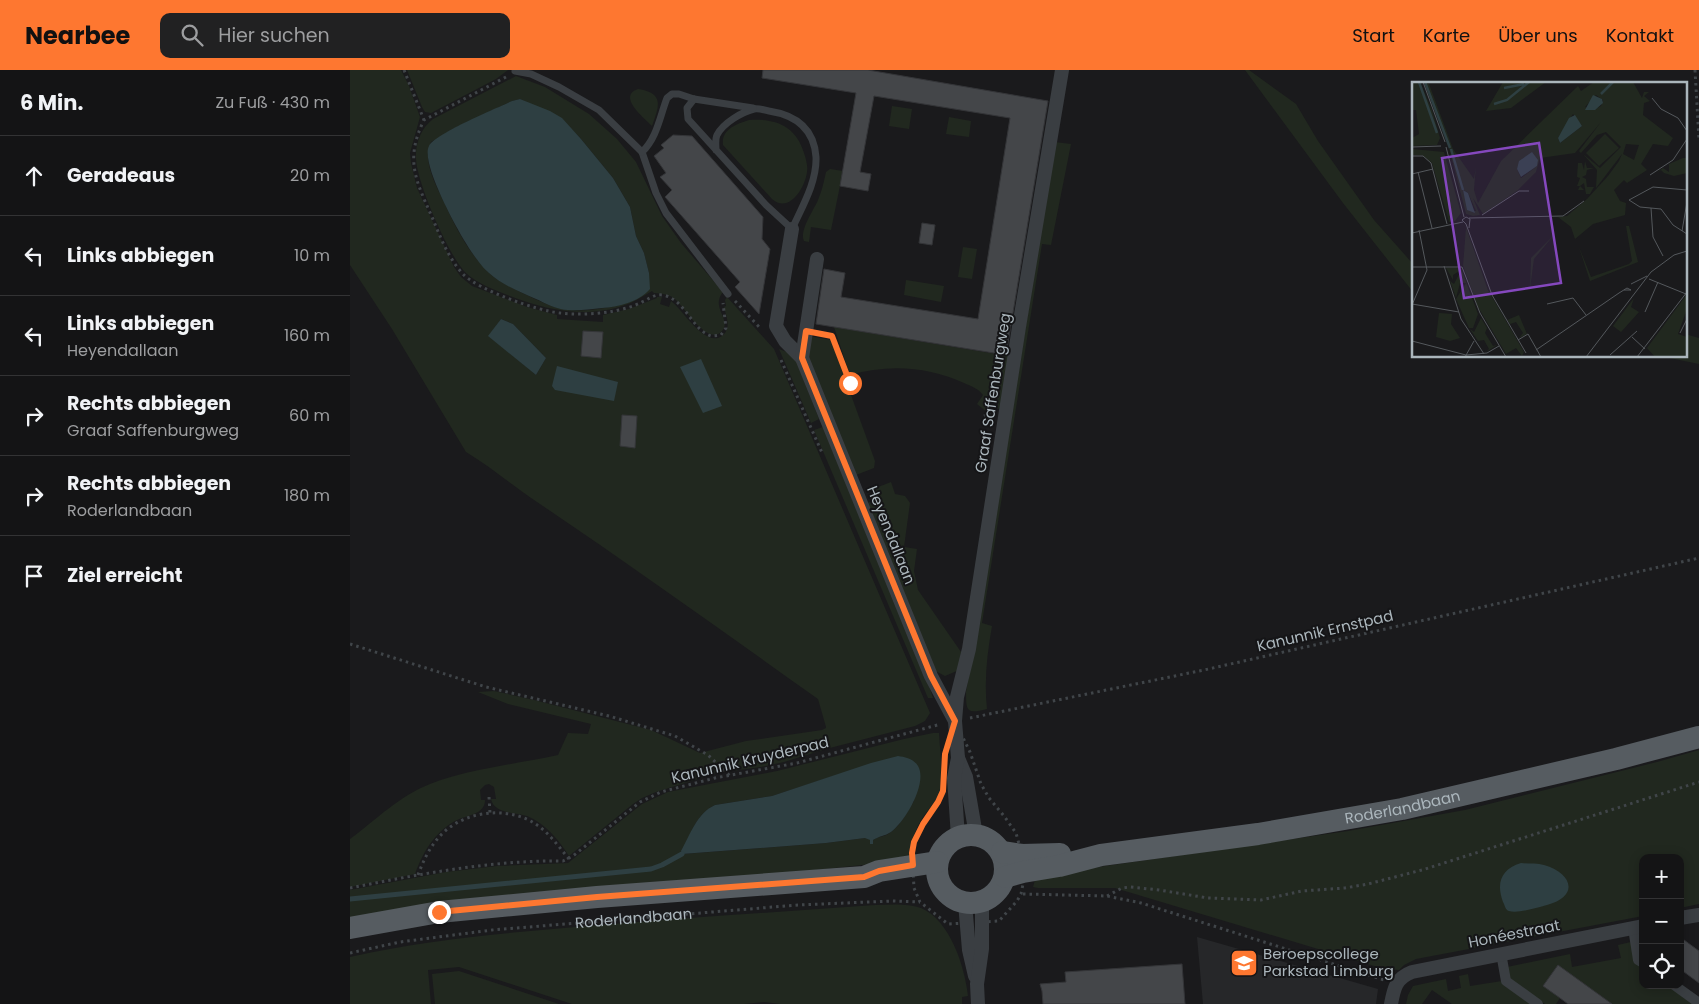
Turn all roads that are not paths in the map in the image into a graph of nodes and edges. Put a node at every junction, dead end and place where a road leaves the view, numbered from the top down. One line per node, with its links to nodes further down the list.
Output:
1 (1062, 70): 12 (street, Graaf Saffenburgweg)
2 (515, 71): 3 (lane)
3 (530, 72): 7 (lane)
4 (694, 99): 5 (lane); 6 (lane); 7 (lane)
5 (756, 109): 6 (lane); 8 (lane)
6 (716, 150): 8 (lane)
7 (642, 152): 10 (lane)
8 (792, 229): 11 (street, Heyendallaan)
9 (817, 259): 11 (street)
10 (728, 294)
11 (802, 358): 12 (street, Heyendallaan)
12 (955, 721): 14 (street, Graaf Saffenburgweg)
13 (1699, 736): 15 (main road, Roderlandbaan)
14 (967, 836): 15 (main road); 16 (main road)
15 (1013, 864): 17 (main road)
16 (938, 870): 17 (main road); 21 (main road, Roderlandbaan)
17 (974, 903): 26 (street)
18 (1699, 915): 19 (street)
19 (1684, 917)
20 (1638, 927): 22 (street, Honéestraat); 23 (street)
21 (350, 928)
22 (1501, 954): 27 (street, Honéestraat); 28 (street)
23 (1639, 961)
24 (1680, 989): 25 (street)
25 (1699, 1003)
26 (978, 1004)
27 (1391, 1004)
28 (1538, 1004)

